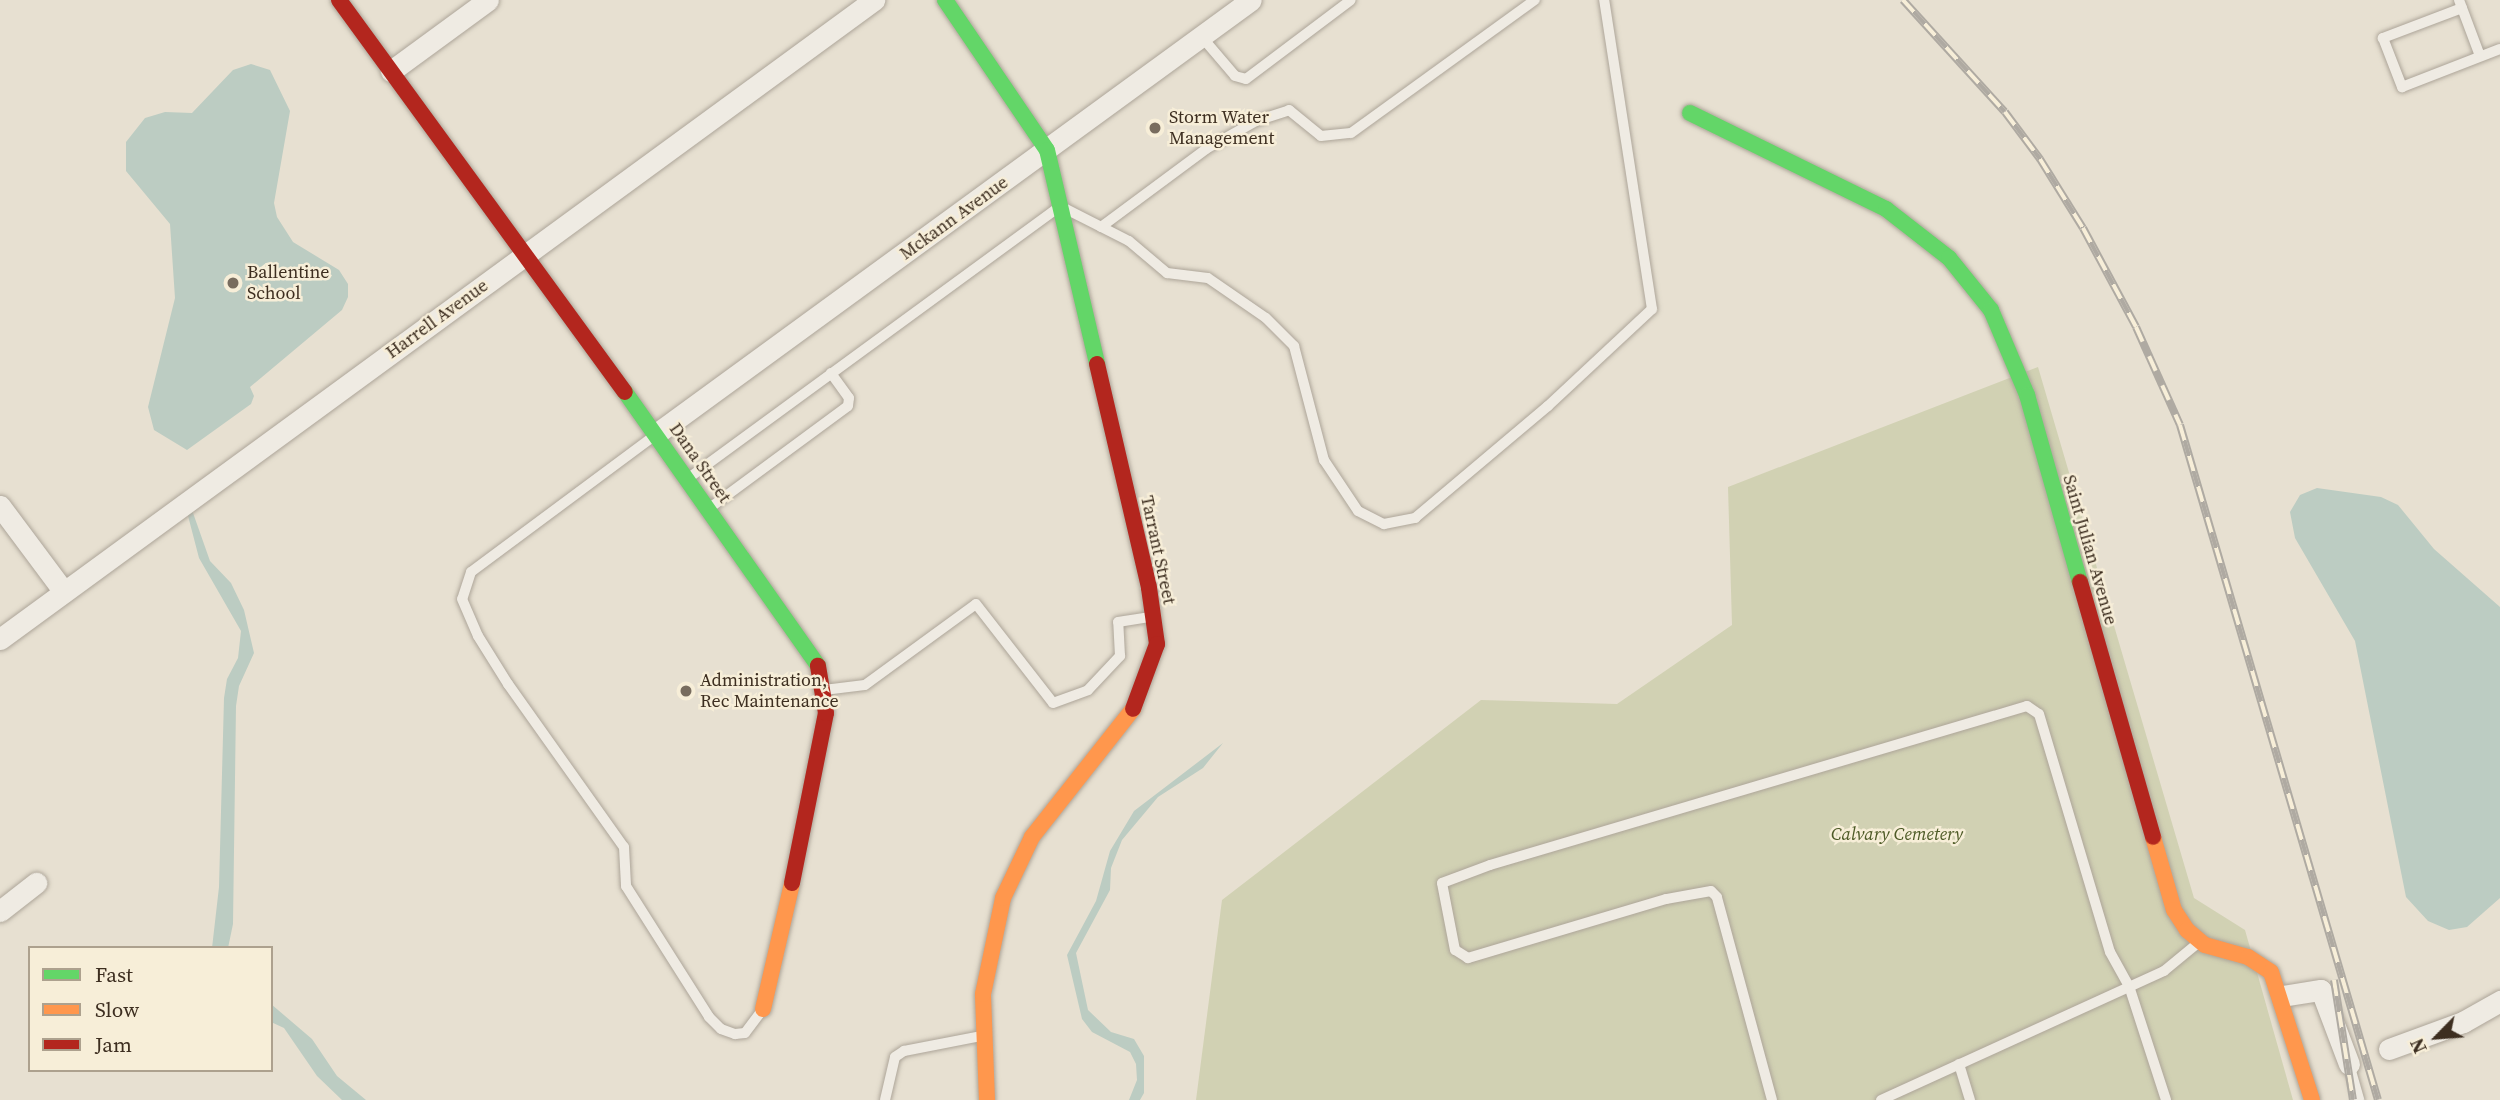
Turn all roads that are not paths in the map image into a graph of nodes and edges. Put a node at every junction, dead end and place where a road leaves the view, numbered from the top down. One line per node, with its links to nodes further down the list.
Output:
1 (339, 0): 13 (street, Dana Street)
2 (488, 0): 13 (street)
3 (874, 0): 18 (street, Harrell Avenue)
4 (945, 0): 15 (street, Tarrant Street)
5 (1251, 0): 10 (street, Mckann Avenue)
6 (1351, 0): 10 (lane)
7 (1535, 0): 17 (lane)
8 (1604, 0): 17 (lane)
9 (2460, 4): 12 (lane); 12 (lane)
10 (1201, 36): 15 (street, Mckann Avenue)
11 (2500, 49): 12 (lane)
12 (2480, 56)
13 (391, 71): 18 (street, Dana Street)
14 (1690, 113): 30 (street, Saint Julian Avenue)
15 (1047, 150): 16 (street, Tarrant Street); 20 (street, Mckann Avenue)
16 (1060, 206): 17 (lane); 19 (lane); 25 (street, Tarrant Street)
17 (1101, 227)
18 (525, 255): 20 (street, Dana Street); 24 (street, Harrell Avenue)
19 (831, 373): 21 (lane); 23 (lane)
20 (656, 434): 21 (street, Dana Street); 34 (lane)
21 (688, 479): 23 (street, Dana Street)
22 (0, 506): 24 (street)
23 (708, 509): 27 (street, Dana Street)
24 (64, 593): 26 (street, Harrell Avenue)
25 (1153, 617): 27 (lane); 35 (street, Tarrant Street)
26 (0, 639)
27 (824, 690): 34 (street, Dana Street)
28 (36, 883): 29 (street)
29 (0, 911)
30 (2200, 941): 31 (lane); 32 (street)
31 (2129, 986): 37 (lane); 41 (lane); 44 (lane)
32 (2282, 996): 38 (street); 45 (street)
33 (2500, 1001): 36 (street)
34 (763, 1009)
35 (981, 1036): 39 (lane); 40 (street, Tarrant Street)
36 (2389, 1049)
37 (1959, 1064): 42 (lane); 43 (lane)
38 (2349, 1064): 46 (lane)
39 (885, 1100)
40 (987, 1100)
41 (1772, 1100)
42 (1881, 1100)
43 (1970, 1100)
44 (2166, 1100)
45 (2312, 1100)
46 (2359, 1100)

